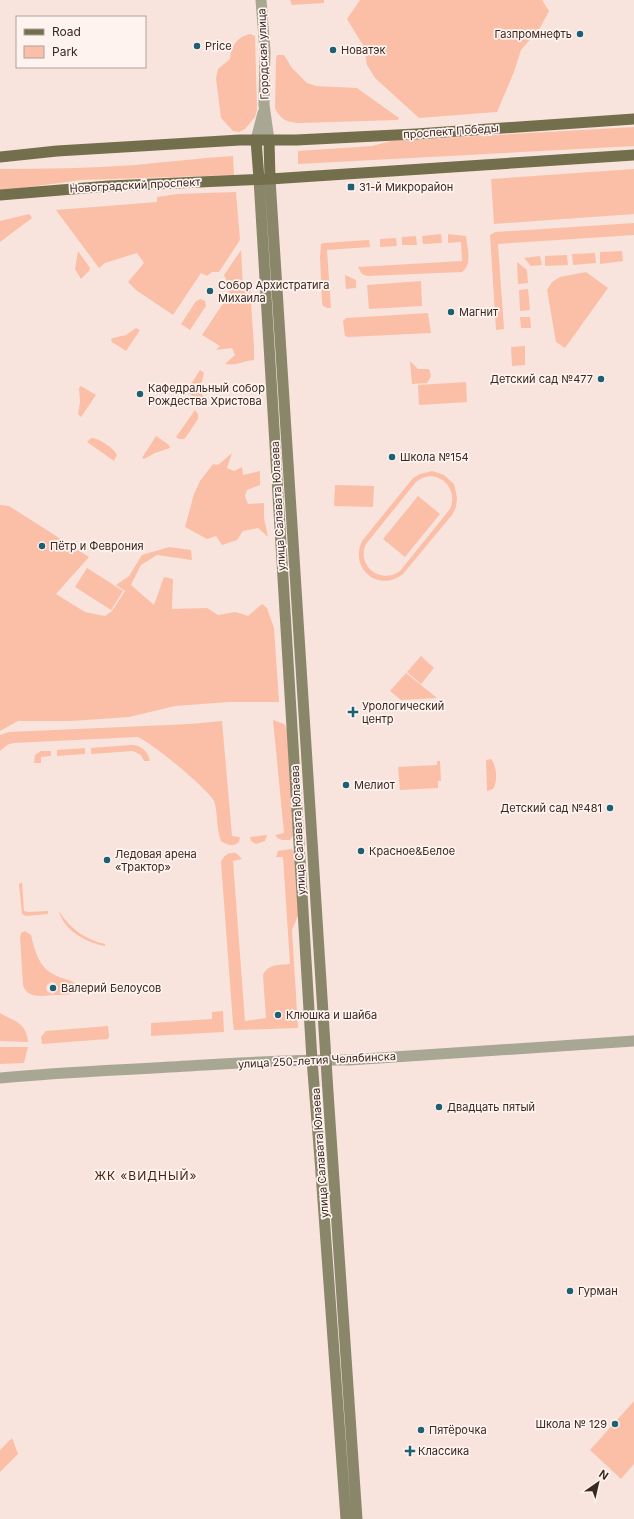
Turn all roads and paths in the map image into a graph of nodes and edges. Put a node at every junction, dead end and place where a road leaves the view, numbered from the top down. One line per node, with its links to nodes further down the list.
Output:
1 (261, 0): 2 (street, Городская улица)
2 (265, 109): 4 (street, Городская улица); 5 (street, Городская улица)
3 (634, 119): 5 (main road, проспект Победы)
4 (256, 140): 5 (main road); 7 (main road); 9 (main road, улица Салавата Юлаева)
5 (269, 140): 8 (main road, Городская улица)
6 (634, 155): 10 (main road)
7 (0, 157)
8 (269, 162): 10 (main road, улица Салавата Юлаева)
9 (259, 179): 10 (main road, Новоградский проспект); 11 (main road, Новоградский проспект); 14 (main road, улица Салавата Юлаева)
10 (270, 179): 13 (main road, улица Салавата Юлаева)
11 (0, 195)
12 (634, 1041): 13 (street, улица 250-летия Челябинска)
13 (326, 1059): 14 (street, улица 250-летия Челябинска); 17 (main road, улица Салавата Юлаева)
14 (312, 1060): 15 (street, улица 250-летия Челябинска); 16 (main road, улица Салавата Юлаева)
15 (0, 1078)
16 (346, 1519)
17 (357, 1519)

